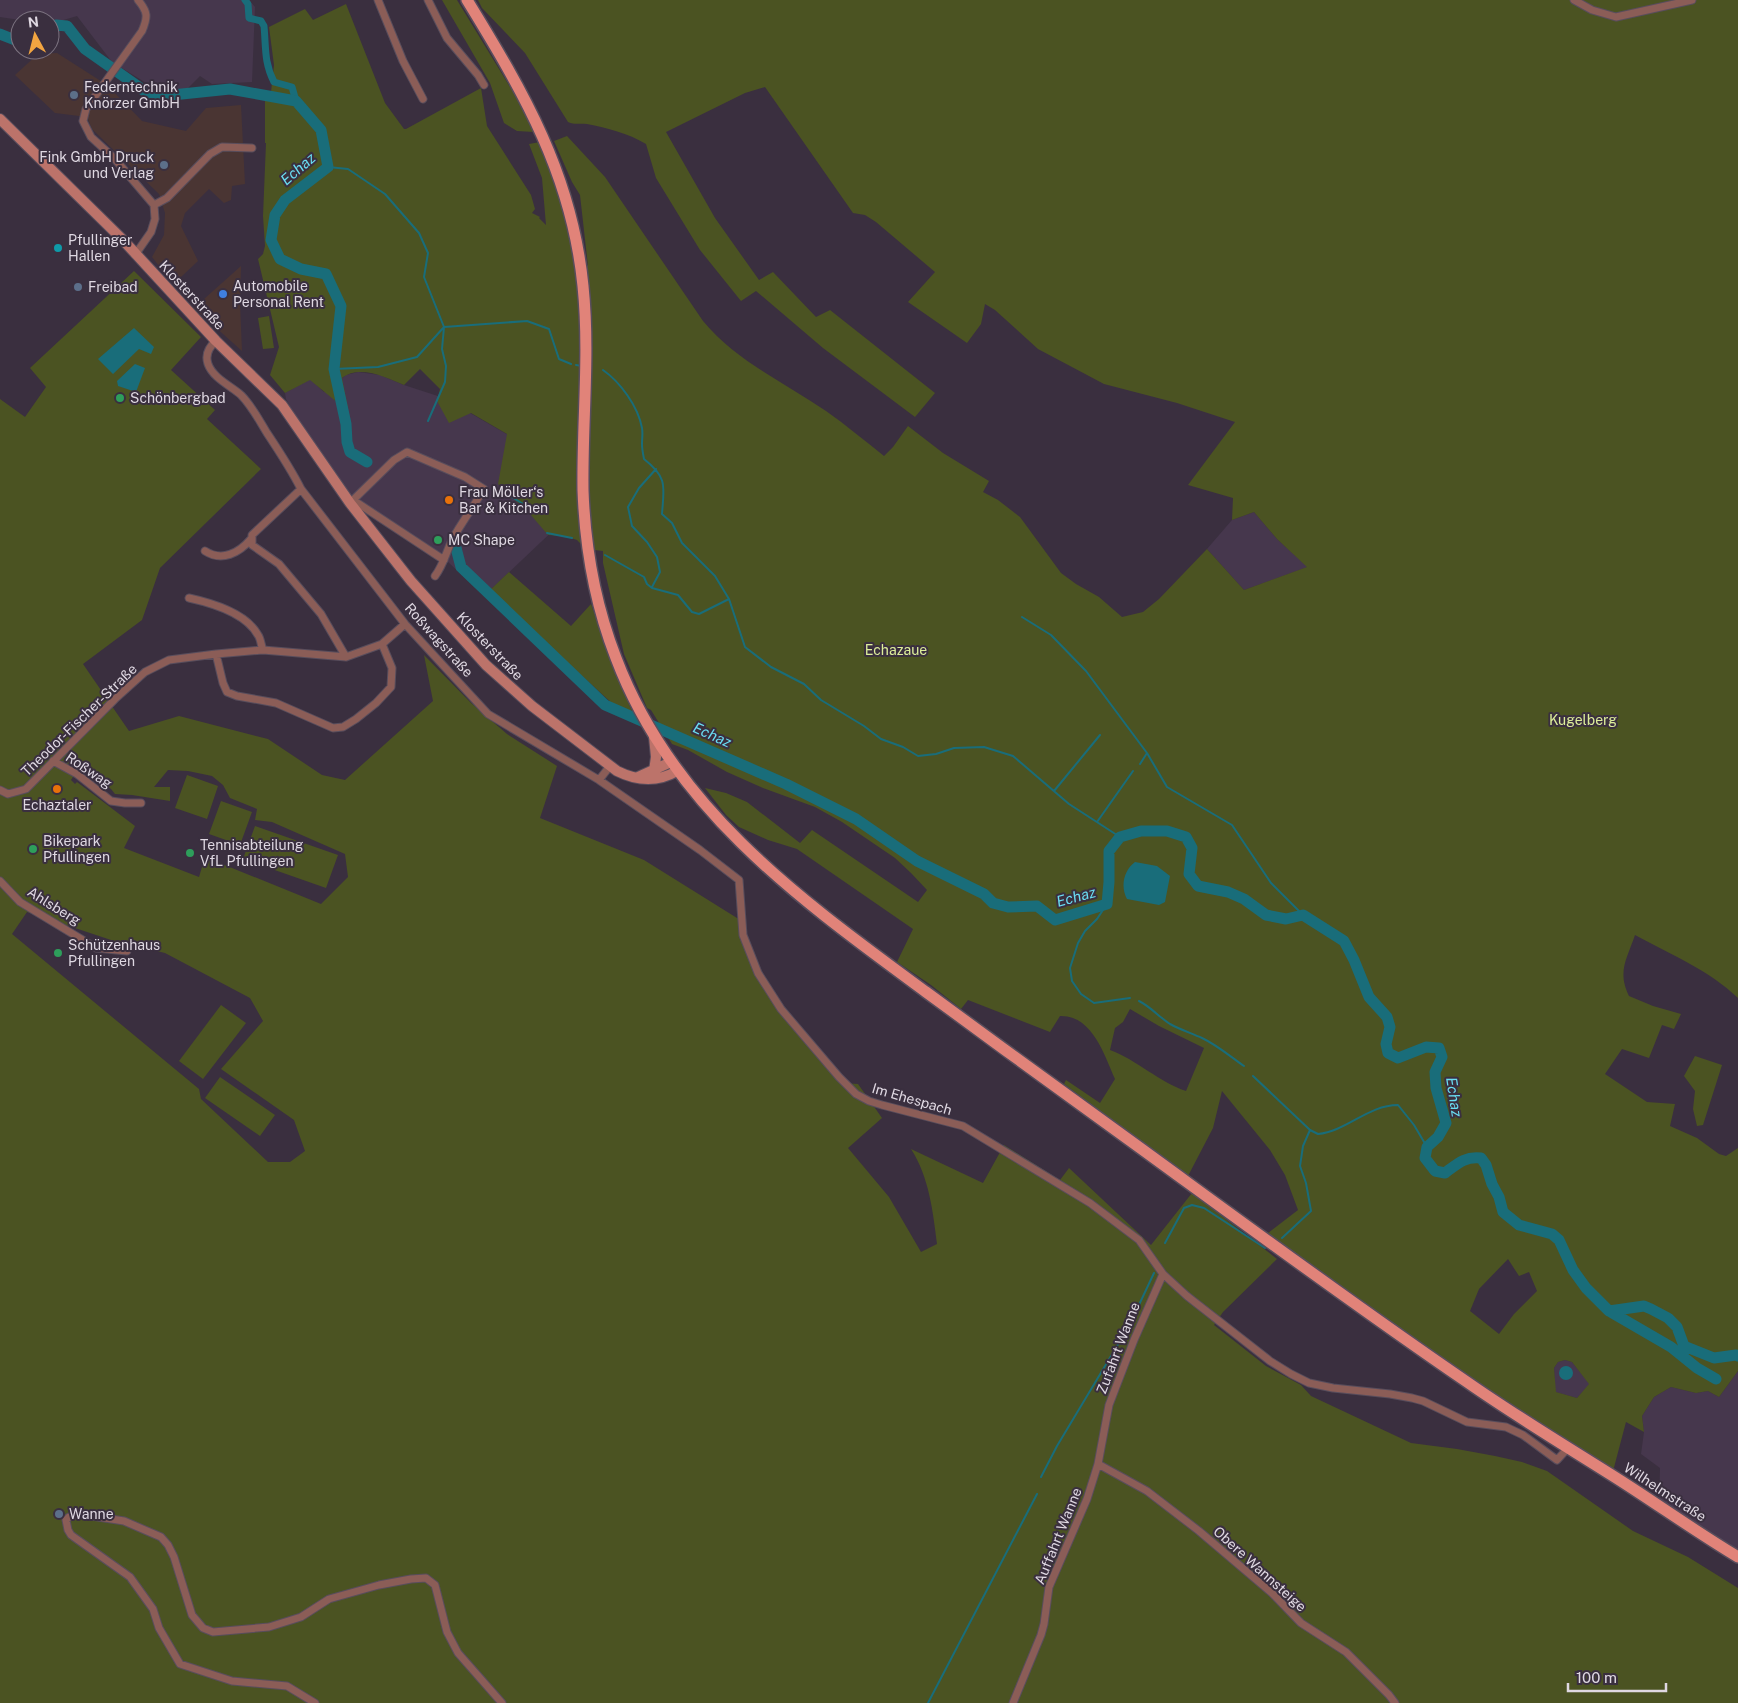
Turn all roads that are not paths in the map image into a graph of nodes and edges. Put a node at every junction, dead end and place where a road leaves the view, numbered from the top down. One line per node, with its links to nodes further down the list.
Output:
1 (138, 0): 11 (street)
2 (378, 0): 8 (street)
3 (428, 0): 7 (street)
4 (467, 0): 26 (main road, Wilhelmstraße)
5 (1574, 0): 6 (street)
6 (1692, 0)
7 (484, 85)
8 (423, 99)
9 (0, 119): 12 (main road, Klosterstraße)
10 (252, 148): 11 (street)
11 (154, 205): 12 (street)
12 (135, 254): 13 (main road, Klosterstraße)
13 (216, 341): 14 (street, Roßwagstraße); 15 (main road, Klosterstraße)
14 (301, 489): 16 (street); 21 (street, Roßwagstraße)
15 (351, 501): 18 (street); 18 (street); 28 (main road, Klosterstraße)
16 (251, 539): 17 (street); 25 (street)
17 (205, 551)
18 (444, 560): 19 (street)
19 (435, 576)
20 (190, 598): 23 (street)
21 (405, 624): 22 (street, Theodor-Fischer-Straße); 32 (street, Roßwagstraße)
22 (382, 644): 24 (street); 25 (street, Theodor-Fischer-Straße)
23 (263, 650): 24 (street, Theodor-Fischer-Straße); 25 (street, Theodor-Fischer-Straße)
24 (216, 654): 27 (street, Theodor-Fischer-Straße)
25 (346, 657)
26 (652, 733): 29 (main road, Wilhelmstraße); 30 (main road)
27 (53, 761): 33 (street, Theodor-Fischer-Straße); 34 (street, Roßwag)
28 (610, 766): 31 (main road, Klosterstraße); 32 (street)
29 (674, 766): 30 (main road); 31 (main road, Klosterstraße); 39 (main road, Wilhelmstraße)
30 (654, 771): 31 (main road)
31 (638, 778)
32 (599, 780): 35 (street, Roßwagstraße)
33 (0, 790)
34 (140, 803)
35 (740, 880): 38 (street, Im Ehespach)
36 (0, 881): 37 (street, Ahlsberg)
37 (128, 951)
38 (1163, 1274): 39 (street, Im Ehespach); 40 (street, Zufahrt Wanne)
39 (1572, 1450): 41 (main road, Wilhelmstraße)
40 (1098, 1464): 44 (street, Auffahrt Wanne); 45 (street, Obere Wannsteige)
41 (1738, 1557)
42 (315, 1703): 43 (street)
43 (502, 1703)
44 (1013, 1703)
45 (1395, 1703)

